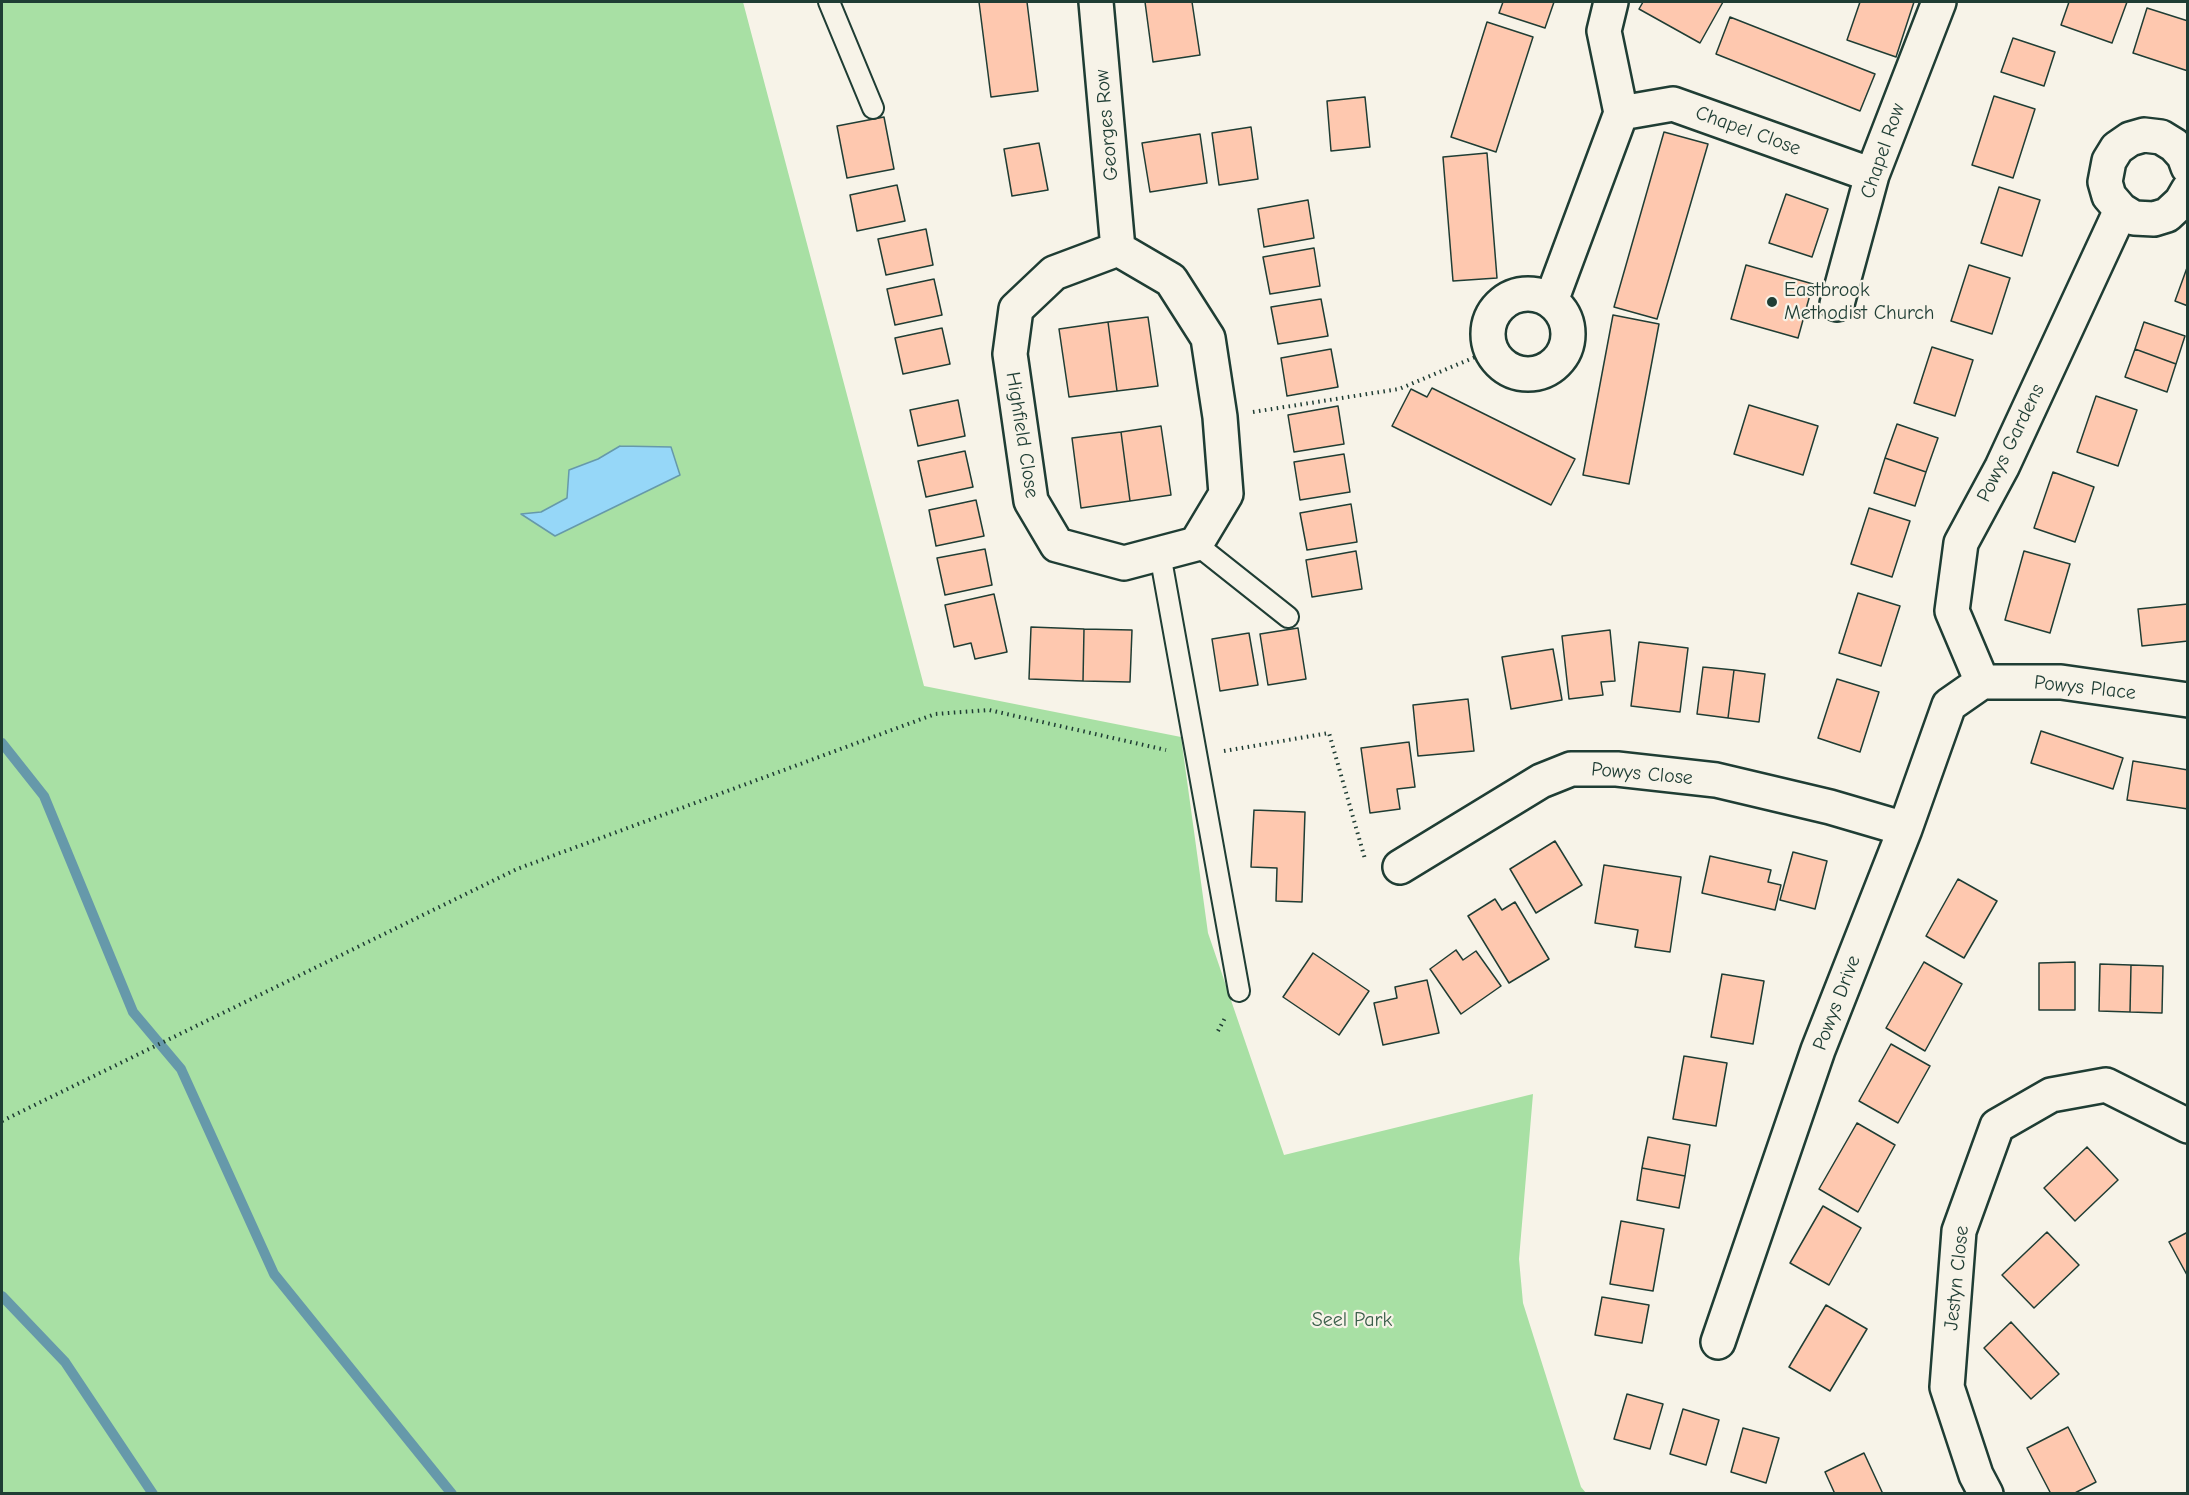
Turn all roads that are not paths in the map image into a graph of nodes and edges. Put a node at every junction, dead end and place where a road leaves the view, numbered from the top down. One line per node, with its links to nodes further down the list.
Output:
1 (829, 2): 5 (lane)
2 (1096, 2): 11 (street, Georges Row)
3 (1611, 2): 6 (street)
4 (1940, 2): 8 (street, Chapel Row)
5 (873, 108)
6 (1621, 113): 8 (street, Chapel Close); 12 (street)
7 (2187, 167): 10 (street)
8 (1872, 175): 13 (street, Chapel Row)
9 (2187, 190): 10 (street)
10 (2121, 210): 17 (street, Powys Gardens)
11 (1118, 249): 14 (street); 15 (street, Highfield Close)
12 (1551, 301): 12 (street)
13 (1838, 304)
14 (1196, 544): 15 (street, Highfield Close); 16 (lane)
15 (1160, 554): 21 (lane)
16 (1288, 617)
17 (1982, 682): 18 (street, Powys Place); 19 (street, Powys Drive)
18 (2187, 700)
19 (1905, 830): 20 (street, Powys Close); 23 (street, Powys Drive)
20 (1400, 867)
21 (1239, 991)
22 (2187, 1126): 24 (street, Jestyn Close)
23 (1718, 1342)
24 (1986, 1494)

